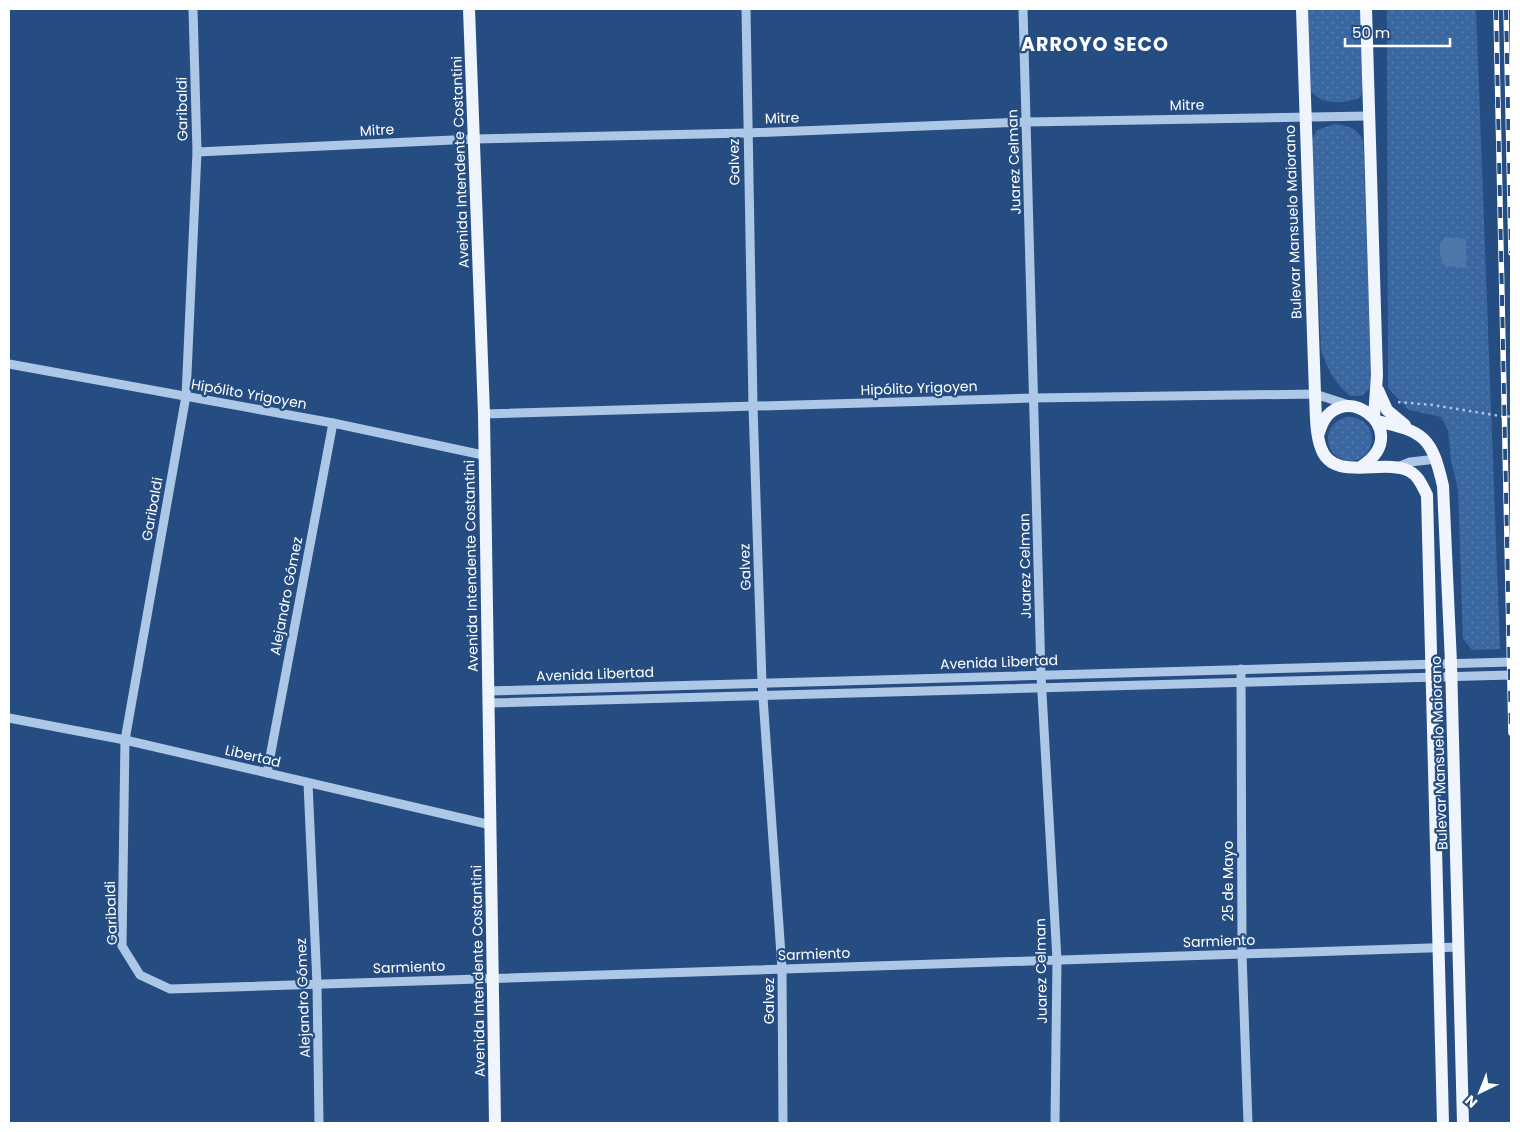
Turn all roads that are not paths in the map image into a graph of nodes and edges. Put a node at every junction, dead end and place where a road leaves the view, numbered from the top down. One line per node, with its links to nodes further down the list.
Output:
1 (193, 9): 12 (street, Garibaldi)
2 (469, 9): 11 (main road, Avenida Intendente Costantini)
3 (746, 9): 10 (street, Galvez)
4 (1023, 9): 9 (street, Juarez Celman)
5 (1302, 9): 7 (main road, Bulevar Mansuelo Maiorano)
6 (1366, 9): 8 (main road)
7 (1305, 116): 8 (street, Mitre); 9 (street, Mitre); 15 (main road, Bulevar Mansuelo Maiorano)
8 (1368, 116): 14 (main road)
9 (1027, 122): 10 (street, Mitre); 17 (street, Juarez Celman)
10 (747, 133): 11 (street, Mitre); 18 (street, Galvez)
11 (474, 139): 12 (street, Mitre); 20 (main road, Avenida Intendente Costantini)
12 (196, 152): 16 (street, Garibaldi)
13 (9, 365): 16 (street, Hipólito Yrigoyen)
14 (1376, 387): 21 (main road); 23 (main road, Bulevar Mansuelo Maiorano)
15 (1314, 394): 17 (street, Hipólito Yrigoyen); 19 (street, Hipólito Yrigoyen); 24 (main road, Bulevar Mansuelo Maiorano)
16 (186, 396): 22 (street, Hipólito Yrigoyen); 43 (street, Garibaldi)
17 (1034, 398): 18 (street, Hipólito Yrigoyen); 33 (street, Juarez Celman)
18 (754, 406): 20 (street, Hipólito Yrigoyen); 37 (street, Galvez)
19 (1353, 406): 21 (main road); 24 (main road)
20 (484, 414): 25 (main road, Avenida Intendente Costantini)
21 (1375, 419): 23 (main road); 27 (main road)
22 (333, 423): 25 (street, Hipólito Yrigoyen); 44 (street, Alejandro Gómez)
23 (1409, 428): 26 (main road, Bulevar Mansuelo Maiorano)
24 (1319, 434): 27 (main road, Bulevar Mansuelo Maiorano)
25 (483, 455): 41 (main road, Avenida Intendente Costantini)
26 (1437, 459): 28 (street); 30 (main road, Bulevar Mansuelo Maiorano)
27 (1362, 466): 28 (main road, Bulevar Mansuelo Maiorano)
28 (1392, 468): 31 (main road, Bulevar Mansuelo Maiorano)
29 (1511, 662): 30 (street, Avenida Libertad)
30 (1451, 663): 31 (street, Avenida Libertad); 35 (main road, Bulevar Mansuelo Maiorano)
31 (1431, 664): 32 (street, Avenida Libertad); 36 (main road, Bulevar Mansuelo Maiorano)
32 (1241, 669): 33 (street, Avenida Libertad); 38 (street, 25 de Mayo)
33 (1041, 675): 37 (street, Avenida Libertad); 39 (street, Juarez Celman)
34 (1511, 675): 35 (street, Avenida Libertad)
35 (1452, 678): 36 (street, Avenida Libertad); 48 (main road, Bulevar Mansuelo Maiorano)
36 (1431, 679): 38 (street, Avenida Libertad); 47 (main road, Bulevar Mansuelo Maiorano)
37 (762, 683): 40 (street, Galvez); 41 (street, Avenida Libertad)
38 (1241, 684): 39 (street, Avenida Libertad); 49 (street, 25 de Mayo)
39 (1042, 689): 40 (street, Avenida Libertad); 50 (street, Juarez Celman)
40 (763, 696): 41 (street, Avenida Libertad); 51 (street, Galvez)
41 (488, 697): 46 (main road, Avenida Intendente Costantini)
42 (9, 718): 43 (street, Libertad)
43 (125, 740): 44 (street, Libertad); 54 (street, Garibaldi)
44 (266, 773): 45 (street, Libertad)
45 (308, 783): 46 (street, Libertad); 53 (street, Alejandro Gómez)
46 (491, 825): 52 (main road, Avenida Intendente Costantini)
47 (1437, 947): 48 (street, Sarmiento); 49 (street, Sarmiento); 60 (main road, Bulevar Mansuelo Maiorano)
48 (1459, 947): 61 (main road, Bulevar Mansuelo Maiorano)
49 (1242, 954): 50 (street, Sarmiento); 59 (street, 25 de Mayo)
50 (1057, 960): 51 (street, Sarmiento); 58 (street, Juarez Celman)
51 (782, 969): 52 (street, Sarmiento); 57 (street, Galvez)
52 (493, 978): 53 (street, Sarmiento); 56 (main road, Avenida Intendente Costantini)
53 (317, 984): 54 (street, Sarmiento); 55 (street, Alejandro Gómez)
54 (170, 989)
55 (319, 1123)
56 (495, 1123)
57 (783, 1123)
58 (1055, 1123)
59 (1248, 1123)
60 (1443, 1123)
61 (1463, 1123)

